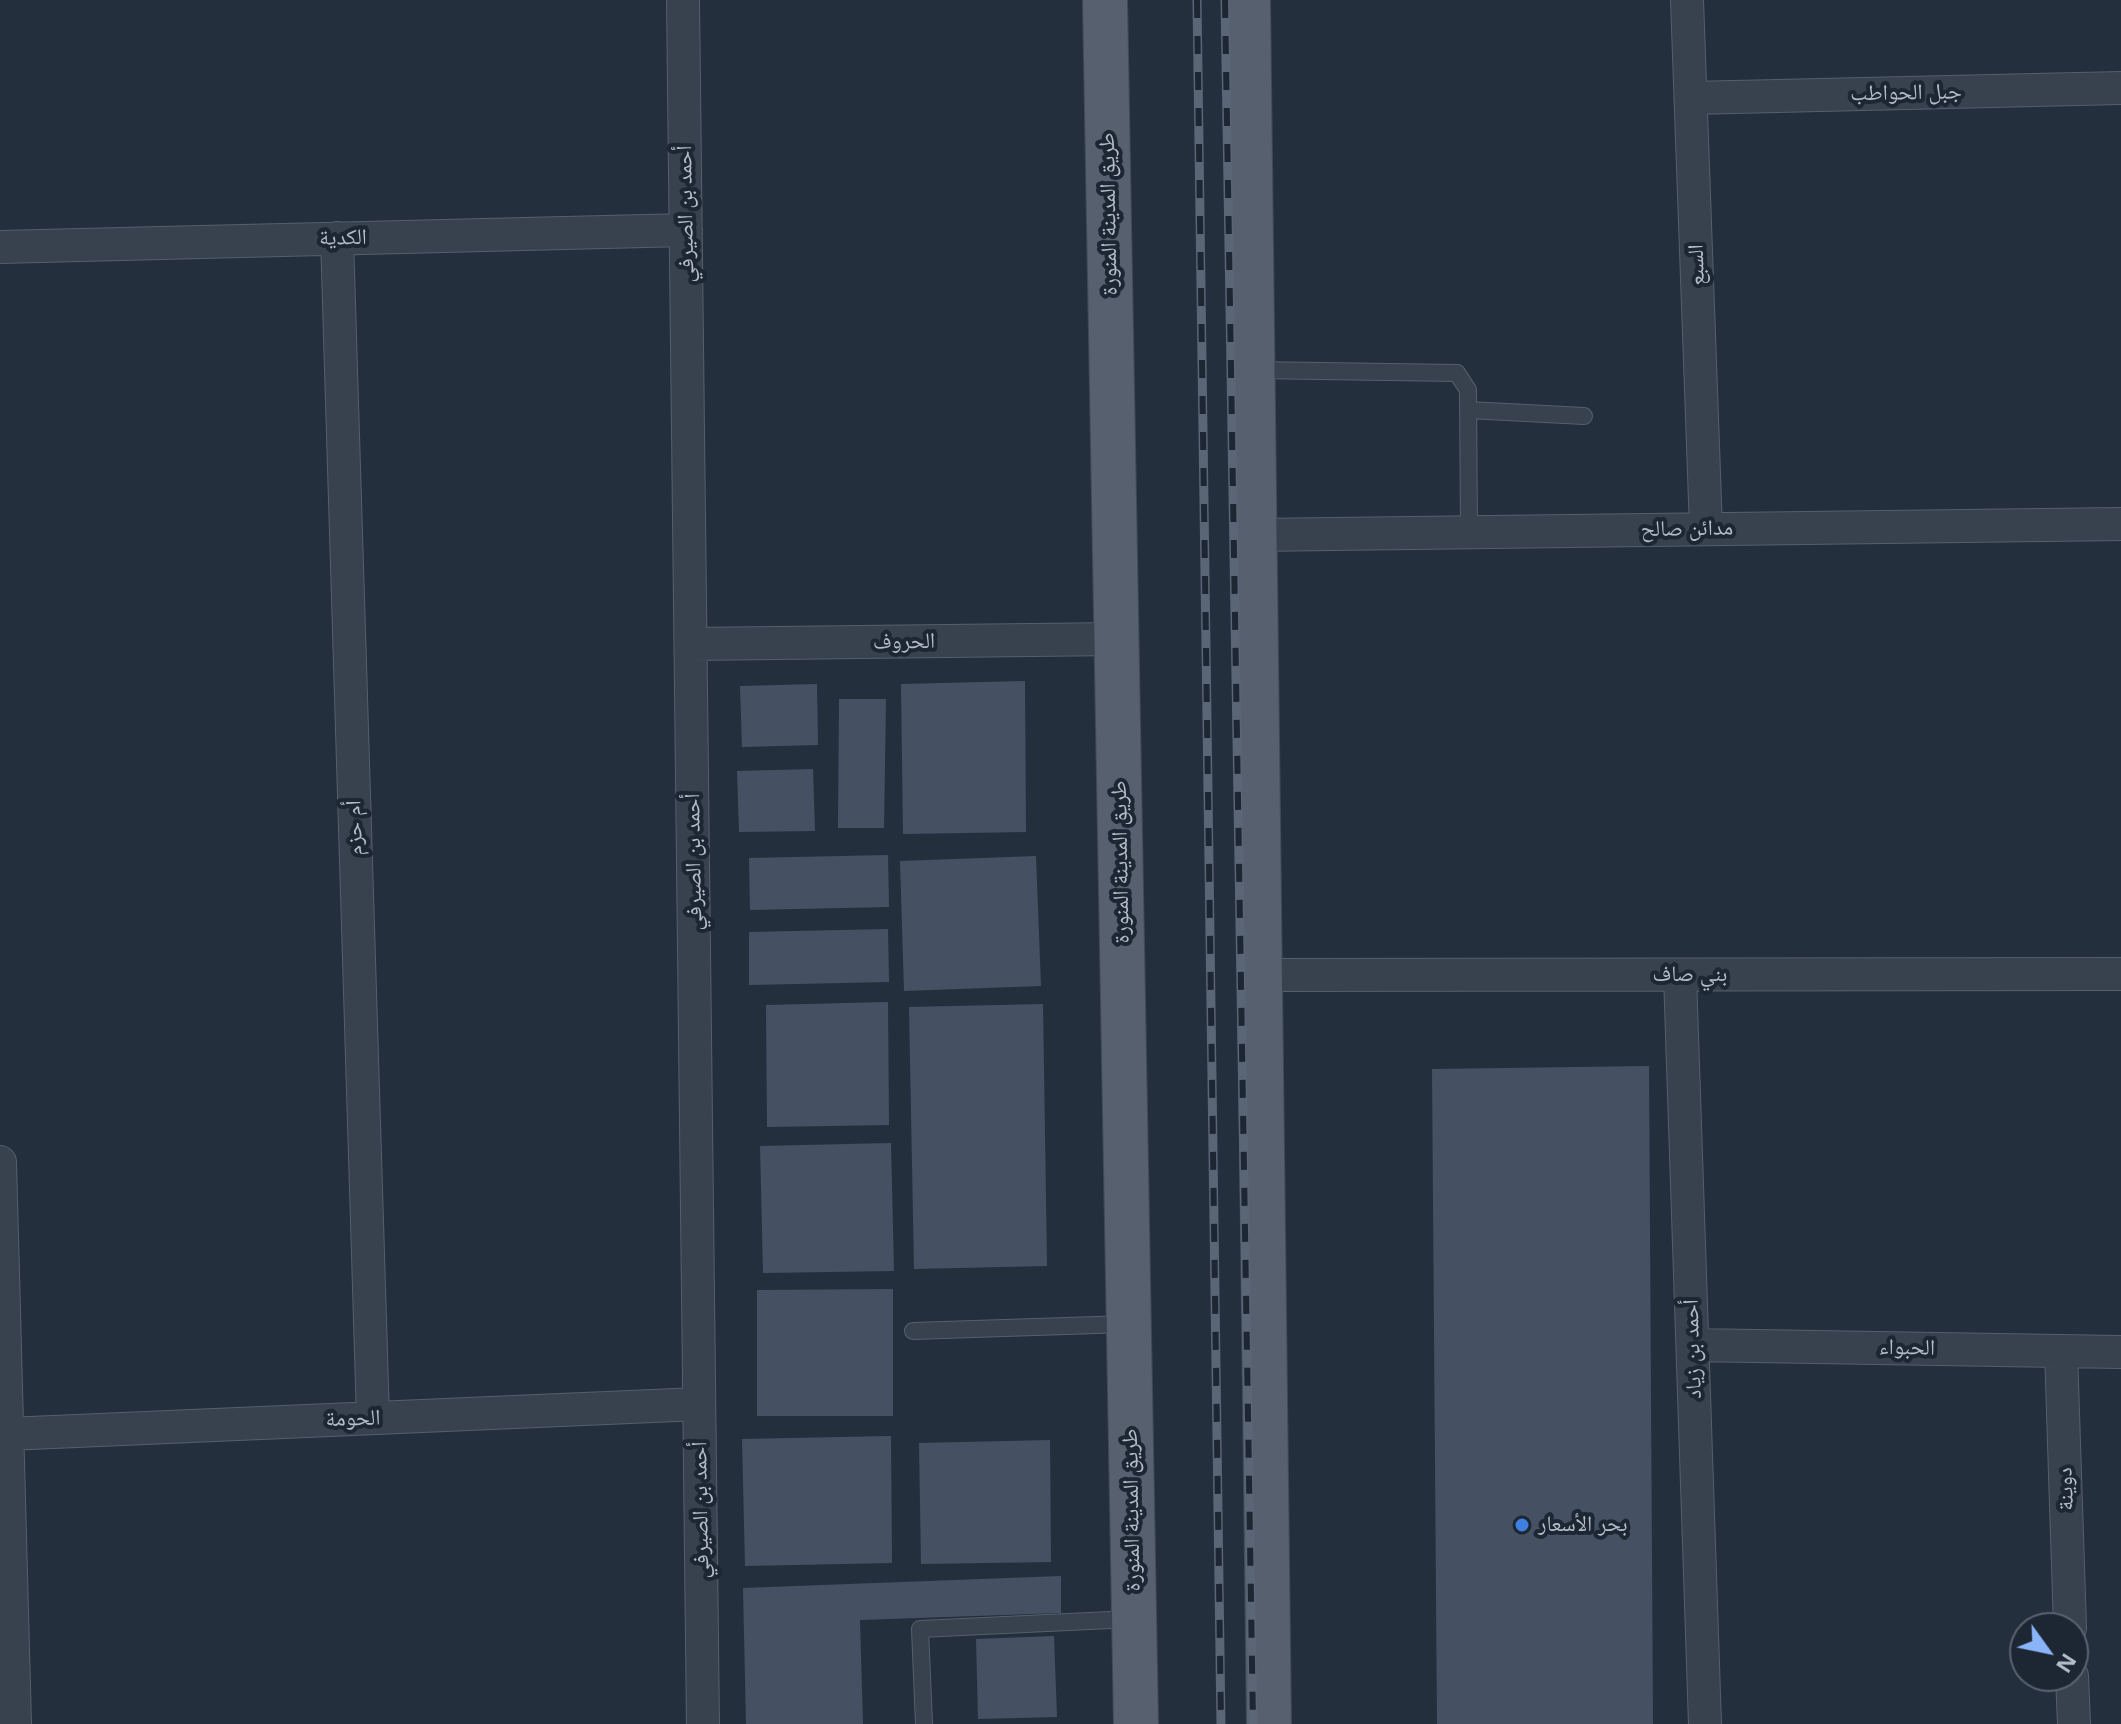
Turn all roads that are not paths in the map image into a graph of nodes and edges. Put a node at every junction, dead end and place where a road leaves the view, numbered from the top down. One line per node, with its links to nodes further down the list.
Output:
1 (683, 0): 7 (street, أحمد بن الصيرفي)
2 (1105, 0): 17 (main road, طريق المدينة المنورة)
3 (1248, 0): 10 (main road)
4 (1687, 0): 6 (street, السبع)
5 (2121, 88): 6 (street, جبل الحواطب)
6 (1691, 98): 14 (street, السبع)
7 (686, 230): 8 (street, الكدية); 18 (street, أحمد بن الصيرفي)
8 (337, 238): 9 (street, الكدية); 29 (street, أم حزم)
9 (0, 247)
10 (1252, 370): 11 (lane); 16 (main road)
11 (1468, 410): 12 (lane); 15 (lane)
12 (1584, 416)
13 (2121, 524): 14 (street, مدائن صالح)
14 (1706, 529): 15 (street, مدائن صالح)
15 (1469, 532): 16 (street, مدائن صالح)
16 (1254, 535): 20 (main road)
17 (1117, 639): 18 (street, الحروف); 23 (main road, طريق المدينة المنورة)
18 (691, 644): 28 (street, أحمد بن الصيرفي)
19 (2121, 974): 21 (street, بني صاف)
20 (1259, 975): 21 (street, بني صاف); 38 (main road)
21 (1680, 975): 25 (street, أحمد بن زياد)
22 (0, 1162): 30 (street)
23 (1129, 1324): 24 (lane); 32 (main road, طريق المدينة المنورة)
24 (913, 1331)
25 (1693, 1345): 26 (street, الحبواء); 39 (street, أحمد بن زياد)
26 (2061, 1351): 27 (street, الحبواء); 31 (street, دوينة)
27 (2121, 1352)
28 (699, 1404): 29 (street, الحومة); 35 (street, أحمد بن الصيرفي)
29 (373, 1418): 30 (street, الحومة)
30 (7, 1434): 34 (street)
31 (2069, 1612)
32 (1134, 1619): 36 (lane); 37 (main road, طريق المدينة المنورة)
33 (2073, 1692): 40 (street)
34 (15, 1724)
35 (703, 1724)
36 (924, 1724)
37 (1136, 1724)
38 (1269, 1724)
39 (1705, 1724)
40 (2074, 1724)

